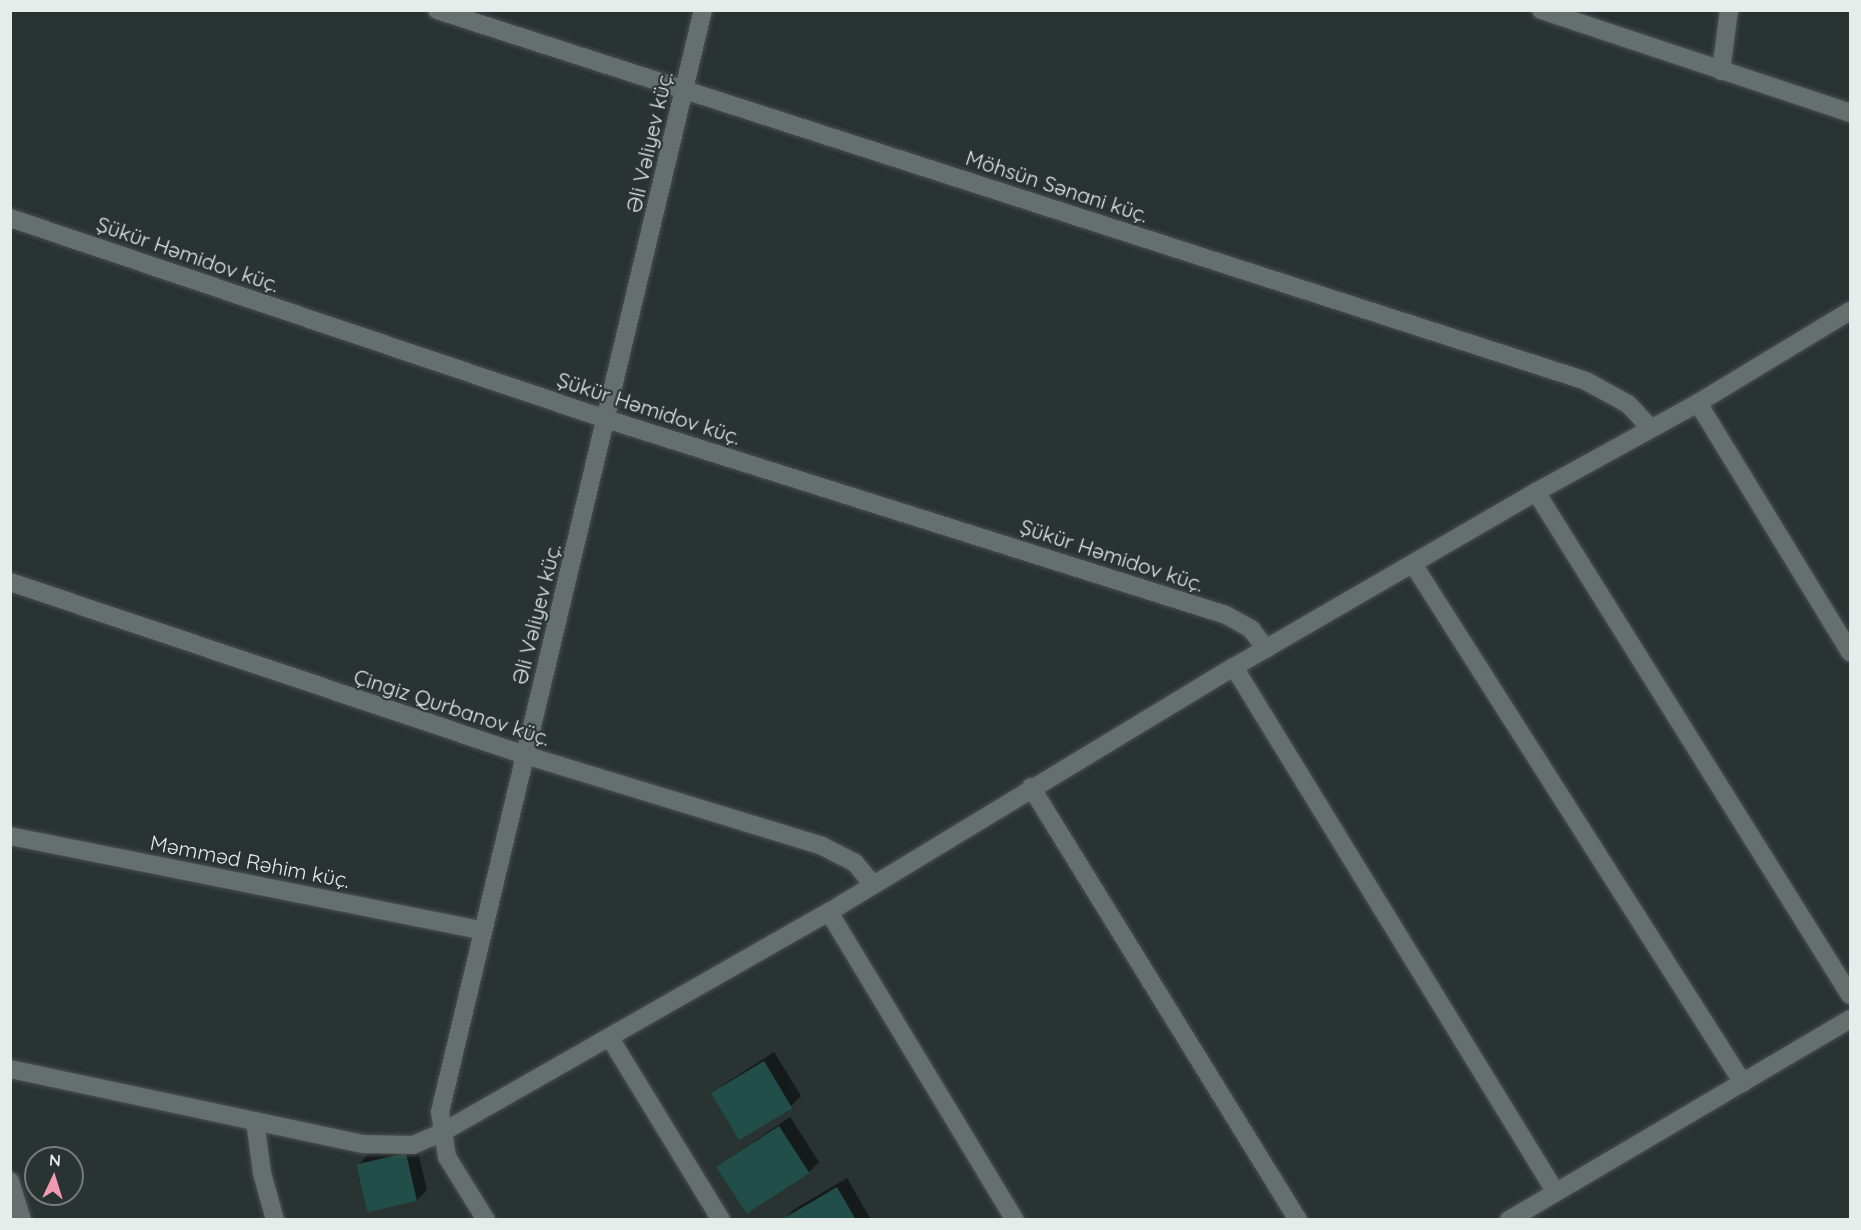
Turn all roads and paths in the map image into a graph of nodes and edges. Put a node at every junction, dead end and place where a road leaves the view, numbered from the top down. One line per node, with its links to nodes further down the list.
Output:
1 (436, 10): 6 (street, Möhsün Sənani küç.)
2 (703, 10): 6 (street, Əli Vəliyev küç.)
3 (1541, 10): 5 (street)
4 (1729, 10): 5 (street)
5 (1721, 71): 7 (street)
6 (685, 89): 11 (street, Əli Vəliyev küç.); 12 (street, Möhsün Sənani küç.)
7 (1851, 113)
8 (10, 218): 11 (street, Şükür Həmidov küç.)
9 (1851, 311): 10 (street)
10 (1698, 404): 12 (street); 17 (street)
11 (606, 419): 16 (street, Şükür Həmidov küç.); 19 (street, Əli Vəliyev küç.)
12 (1650, 428): 13 (street)
13 (1536, 492): 14 (street); 25 (street)
14 (1413, 564): 16 (street); 29 (street)
15 (10, 582): 19 (street, Çingiz Qurbanov küç.)
16 (1266, 649): 18 (street)
17 (1851, 652)
18 (1234, 667): 20 (street); 33 (street)
19 (525, 755): 22 (street, Çingiz Qurbanov küç.); 24 (street, Əli Vəliyev küç.)
20 (1031, 787): 22 (street); 39 (street)
21 (10, 836): 24 (street, Məmməd Rəhim küç.)
22 (872, 884): 23 (street)
23 (829, 912): 27 (street); 38 (street)
24 (481, 930): 31 (street, Əli Vəliyev küç.)
25 (1851, 995)
26 (1851, 1019): 29 (street)
27 (610, 1038): 31 (street); 37 (street)
28 (10, 1069): 30 (street)
29 (1743, 1083): 33 (street)
30 (255, 1121): 31 (street); 35 (street)
31 (441, 1133): 36 (street, Əli Vəliyev küç.)
32 (10, 1181): 34 (street)
33 (1555, 1191): 40 (street)
34 (22, 1220)
35 (275, 1220)
36 (486, 1220)
37 (721, 1220)
38 (1015, 1220)
39 (1298, 1220)
40 (1509, 1220)

